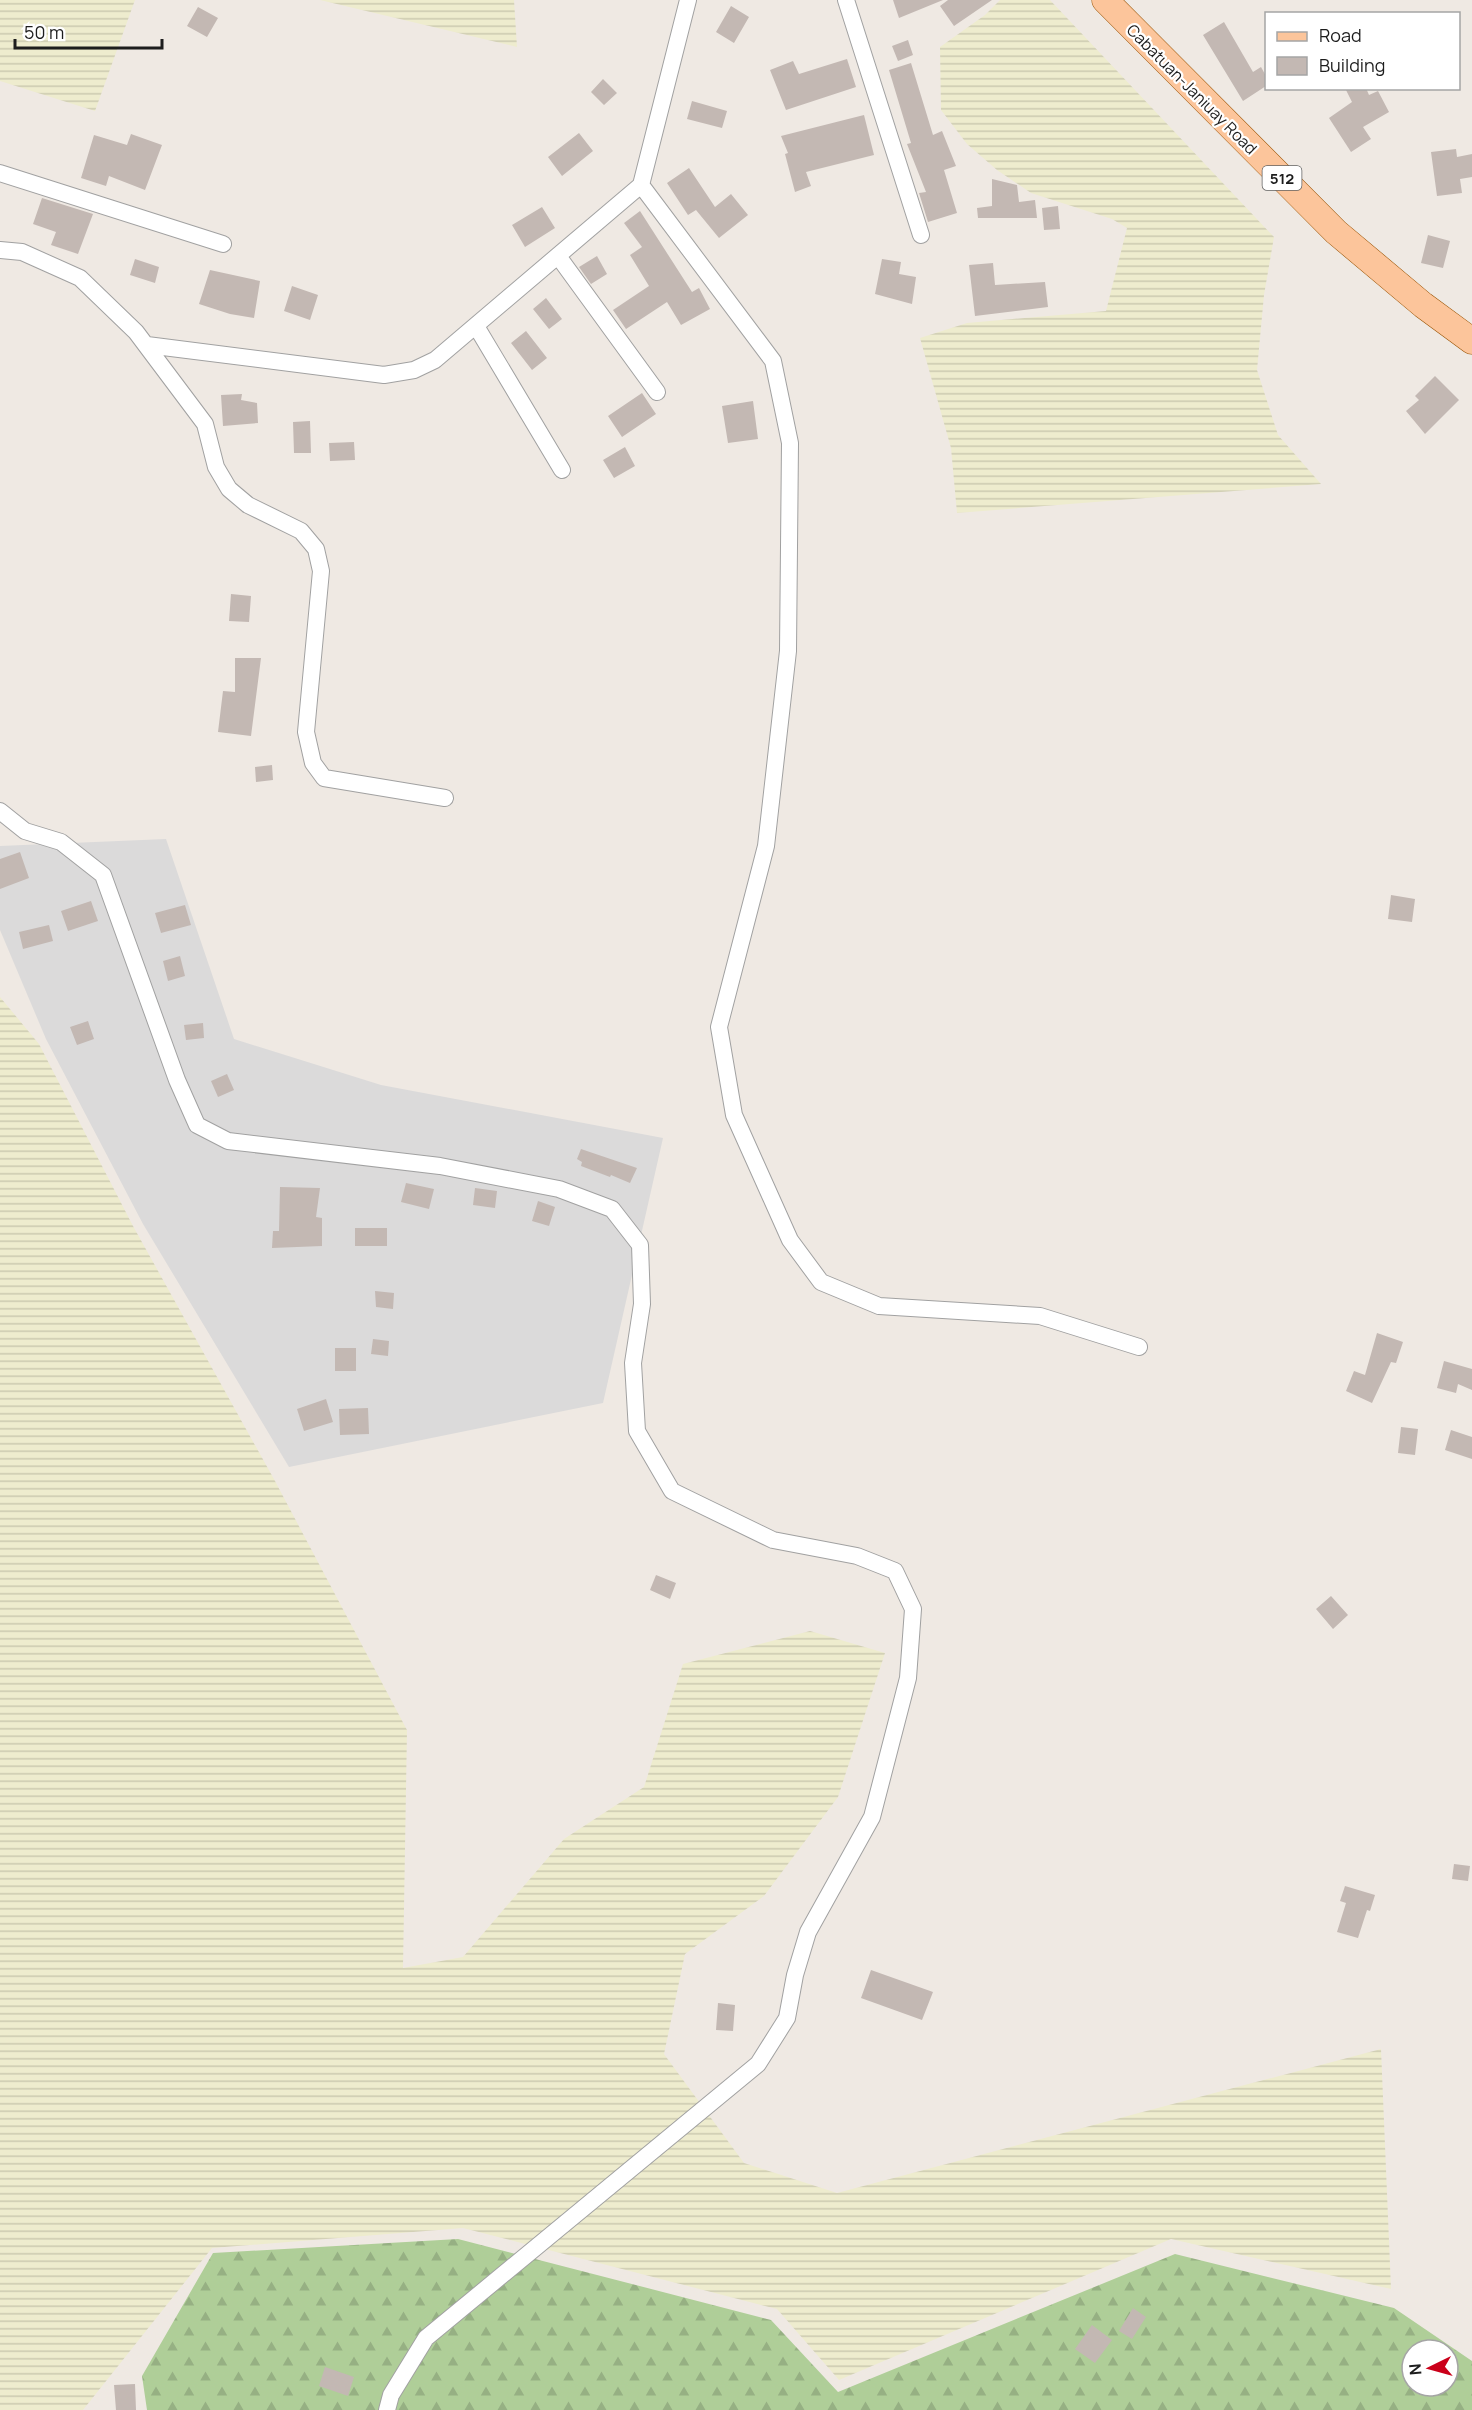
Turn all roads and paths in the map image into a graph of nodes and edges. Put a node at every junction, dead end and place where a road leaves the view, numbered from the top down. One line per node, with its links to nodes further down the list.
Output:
1 (688, 0): 5 (street)
2 (846, 0): 6 (street)
3 (1105, 0): 11 (main road, Cabatuan-Janiuay Road / 512)
4 (0, 173): 7 (street)
5 (641, 185): 9 (street); 17 (street)
6 (921, 235)
7 (223, 244)
8 (0, 250): 12 (street)
9 (558, 256): 10 (street); 13 (street)
10 (476, 326): 12 (street); 14 (street)
11 (1472, 341)
12 (147, 345): 15 (street)
13 (657, 392)
14 (562, 470)
15 (445, 798)
16 (0, 811): 18 (street)
17 (1139, 1347)
18 (387, 2410)

